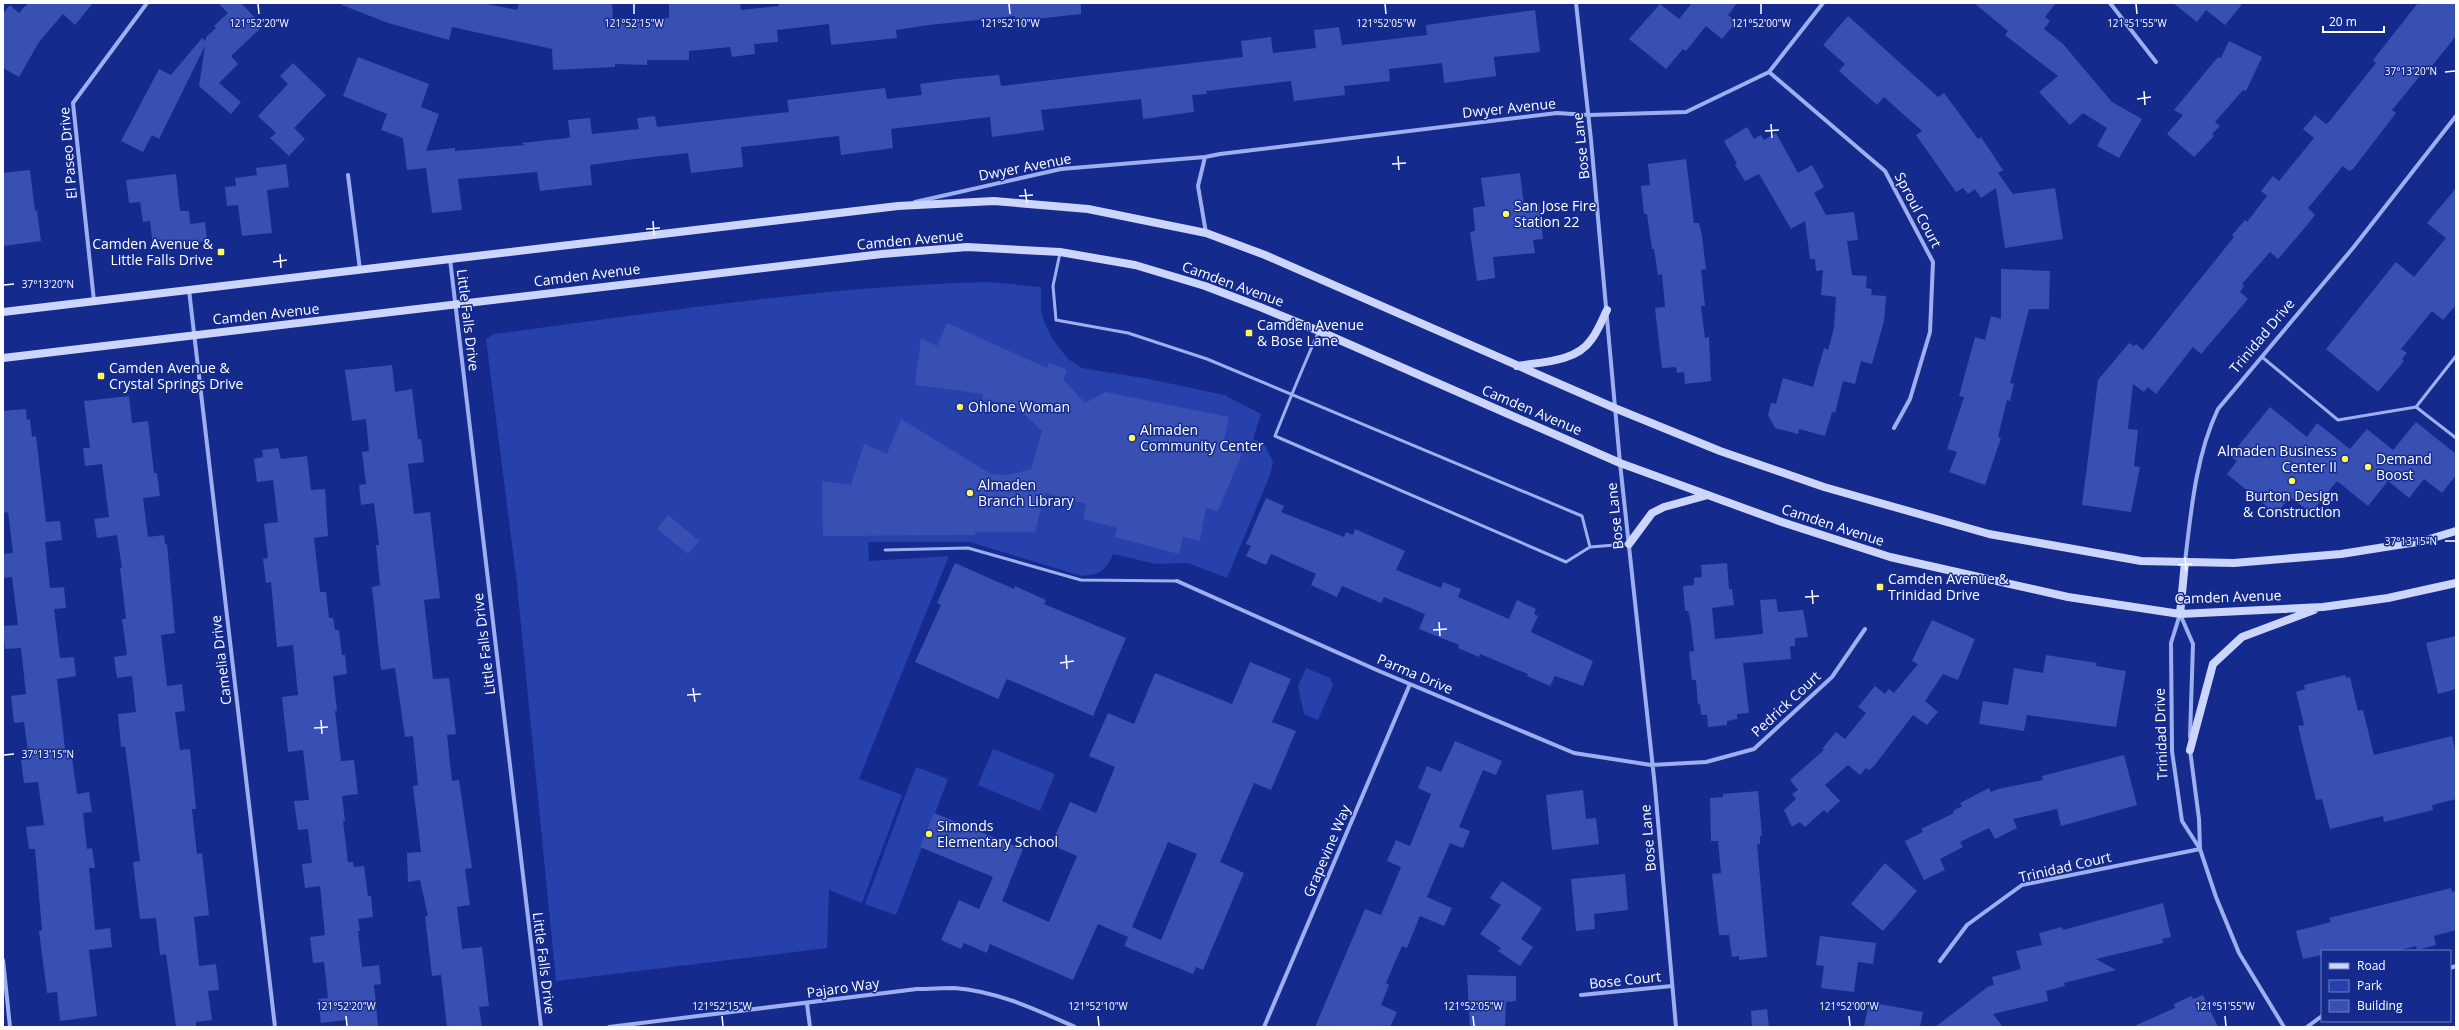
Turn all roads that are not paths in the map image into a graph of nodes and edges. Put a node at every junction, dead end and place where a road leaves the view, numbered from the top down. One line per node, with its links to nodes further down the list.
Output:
1 (147, 3): 17 (street, El Paseo Drive)
2 (1576, 3): 7 (street, Bose Lane)
3 (1823, 3): 6 (street, Dwyer Avenue)
4 (2110, 3): 5 (street)
5 (2156, 62)
6 (1769, 72): 7 (street, Dwyer Avenue); 30 (street, Sproul Court)
7 (1589, 115): 9 (street, Dwyer Avenue); 19 (street, Bose Lane)
8 (2456, 116): 23 (street, Trinidad Drive)
9 (1205, 157): 11 (street, Dwyer Avenue); 12 (street)
10 (348, 175): 15 (street)
11 (898, 206): 12 (main road); 14 (main road)
12 (1206, 233): 26 (main road)
13 (1060, 252): 18 (main road, Camden Avenue); 21 (main road, Camden Avenue); 27 (lane)
14 (450, 259): 15 (main road); 18 (street, Little Falls Drive)
15 (360, 270): 16 (main road)
16 (189, 290): 17 (main road); 22 (street, Camelia Drive)
17 (94, 301): 20 (main road)
18 (456, 304): 22 (main road, Camden Avenue); 56 (street, Little Falls Drive)
19 (1607, 310): 26 (main road); 29 (street, Bose Lane)
20 (3, 312)
21 (1319, 331): 27 (lane); 32 (main road, Camden Avenue)
22 (193, 335): 24 (main road, Camden Avenue); 55 (street, Camelia Drive)
23 (2262, 357): 28 (lane); 38 (street, Trinidad Drive)
24 (3, 358)
25 (2455, 358): 28 (lane)
26 (1517, 366): 29 (main road)
27 (1292, 394): 36 (lane); 36 (lane)
28 (2416, 407): 31 (lane)
29 (1616, 409): 32 (street, Bose Lane); 38 (main road)
30 (1894, 428)
31 (2456, 438)
32 (1620, 462): 33 (main road, Camden Avenue); 35 (street, Bose Lane)
33 (1708, 495): 35 (main road); 42 (main road, Camden Avenue)
34 (2456, 531): 38 (main road)
35 (1629, 544): 36 (lane); 46 (street, Bose Lane)
36 (1590, 547)
37 (885, 550): 39 (lane)
38 (2185, 562): 42 (main road, Trinidad Drive)
39 (1178, 581): 44 (street, Parma Drive)
40 (2456, 583): 41 (main road, Camden Avenue)
41 (2323, 607): 42 (main road, Camden Avenue); 45 (main road)
42 (2180, 614): 45 (street, Trinidad Drive); 47 (street, Trinidad Drive)
43 (1865, 629): 46 (street, Pedrick Court)
44 (1410, 684): 46 (street, Parma Drive); 60 (street, Grapevine Way)
45 (2190, 750): 47 (street, Trinidad Drive)
46 (1652, 765): 50 (street, Bose Lane)
47 (2200, 849): 49 (street, Trinidad Court); 62 (street, Trinidad Drive)
48 (3, 960): 54 (street)
49 (1940, 961)
50 (1672, 986): 51 (street, Bose Court); 61 (street, Bose Lane)
51 (1581, 995)
52 (807, 1004): 57 (street, Pajaro Way); 58 (street); 59 (street, Pajaro Way)
53 (2321, 1017): 63 (street)
54 (10, 1027)
55 (275, 1027)
56 (541, 1027)
57 (609, 1027)
58 (810, 1027)
59 (1075, 1027)
60 (1264, 1027)
61 (1676, 1027)
62 (2284, 1027)
63 (2307, 1027)

